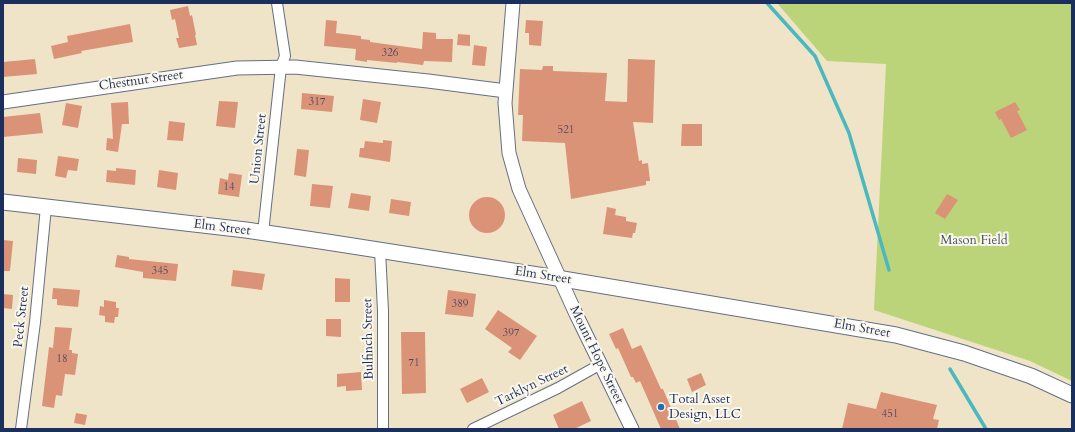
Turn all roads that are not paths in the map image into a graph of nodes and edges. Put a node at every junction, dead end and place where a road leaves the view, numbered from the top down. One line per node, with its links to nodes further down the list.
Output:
1 (277, 3): 3 (street)
2 (513, 3): 4 (street, Mount Hope Street)
3 (281, 67): 4 (street, Chestnut Street); 5 (street, Chestnut Street); 8 (street, Union Street)
4 (506, 91): 10 (street, Mount Hope Street)
5 (3, 102)
6 (3, 202): 7 (main road, Elm Street)
7 (46, 207): 8 (main road, Elm Street); 13 (street, Peck Street)
8 (263, 233): 9 (main road, Elm Street)
9 (380, 250): 10 (main road, Elm Street); 14 (street, Bulfinch Street)
10 (560, 278): 11 (street, Mount Hope Street); 12 (main road, Elm Street)
11 (601, 364): 15 (street, Tarklyn Street); 16 (street, Mount Hope Street)
12 (1072, 395)
13 (21, 429)
14 (383, 429)
15 (475, 429)
16 (632, 429)

